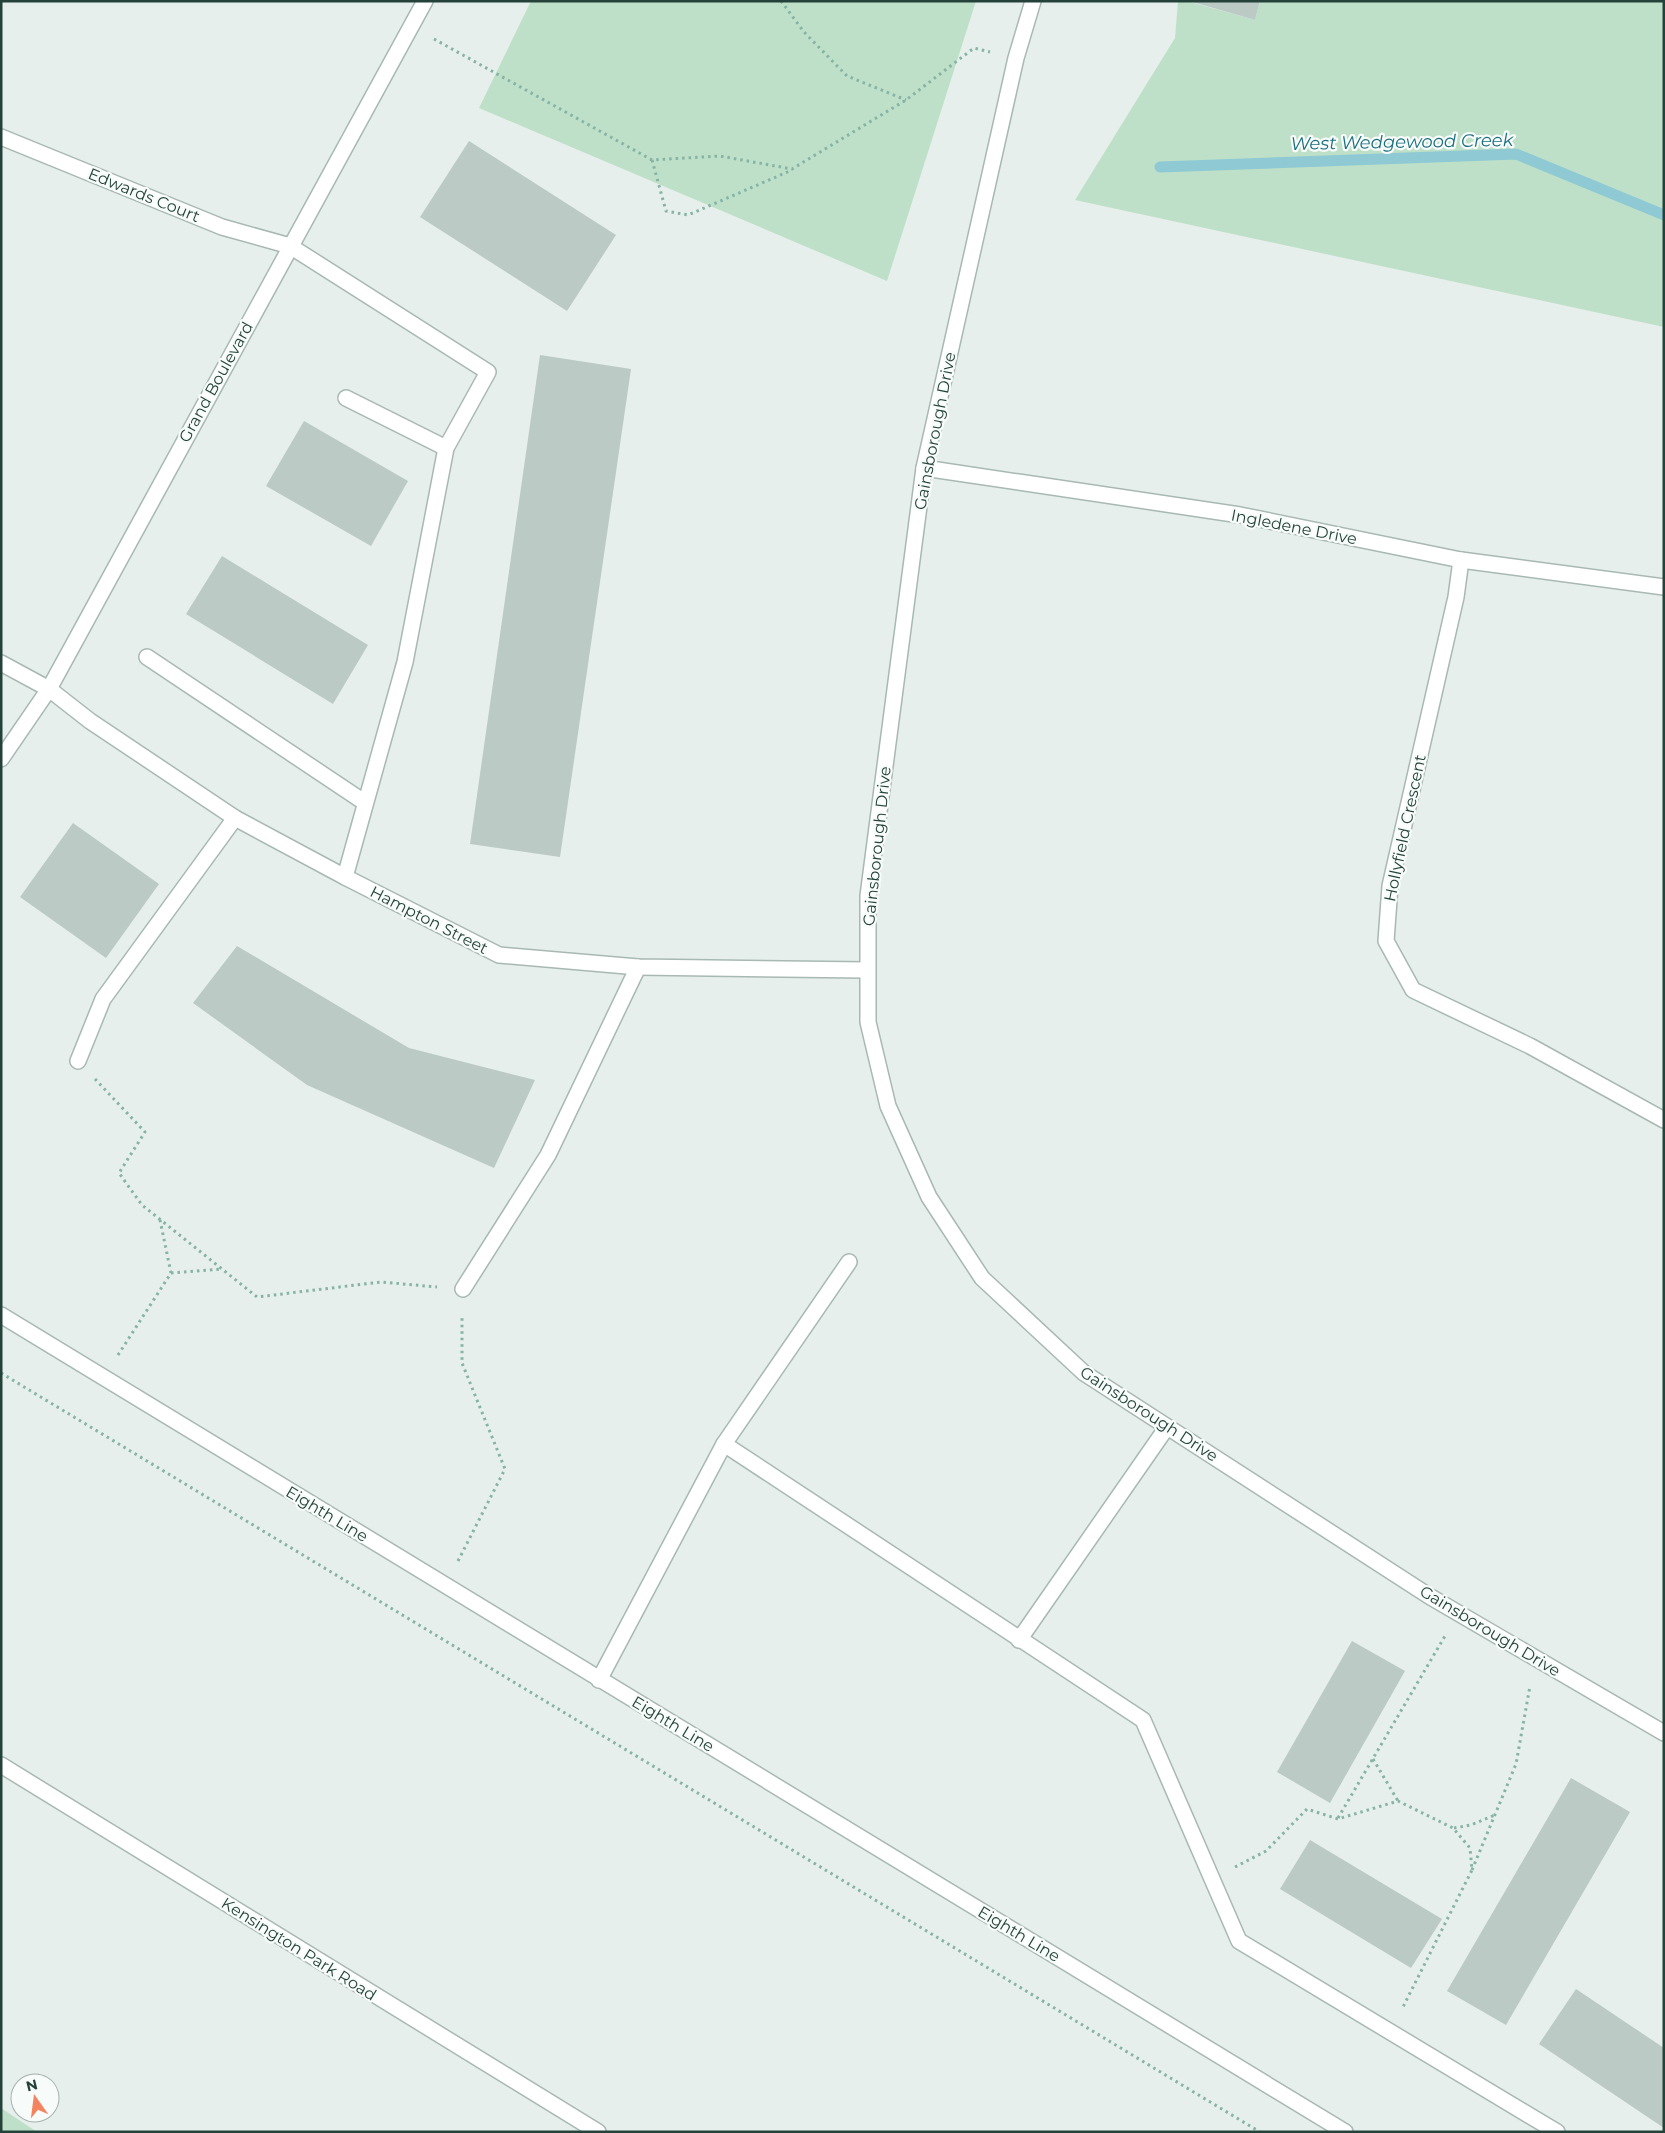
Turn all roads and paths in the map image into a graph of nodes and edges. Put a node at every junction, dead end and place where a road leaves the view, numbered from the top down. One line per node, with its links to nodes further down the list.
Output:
1 (425, 1): 4 (street, Grand Boulevard)
2 (781, 1): 6 (path)
3 (1033, 1): 5 (street, Gainsborough Drive)
4 (411, 26): 8 (path); 10 (street, Grand Boulevard)
5 (1016, 58): 6 (path); 13 (street, Gainsborough Drive)
6 (906, 100): 9 (path)
7 (1, 137): 10 (street, Edwards Court)
8 (652, 160): 9 (path); 9 (path)
9 (792, 169)
10 (290, 246): 12 (street, Edwards Court); 18 (street, Grand Boulevard)
11 (346, 398): 12 (street)
12 (446, 448): 20 (street)
13 (924, 468): 14 (street, Ingledene Drive); 24 (street, Gainsborough Drive)
14 (1461, 560): 15 (street, Ingledene Drive); 26 (street, Hollyfield Crescent)
15 (1664, 587)
16 (147, 657): 20 (street)
17 (1, 663): 18 (street, Hampton Street)
18 (48, 688): 19 (street, Grand Boulevard); 21 (street, Hampton Street)
19 (1, 759)
20 (364, 802): 22 (street)
21 (235, 818): 22 (street, Hampton Street); 25 (street)
22 (345, 877): 23 (street, Hampton Street)
23 (638, 966): 24 (street, Hampton Street); 31 (street)
24 (866, 970): 35 (street, Gainsborough Drive)
25 (78, 1061): 27 (path)
26 (1664, 1120)
27 (160, 1220): 29 (path); 30 (path)
28 (849, 1262): 36 (street)
29 (222, 1269): 30 (path); 31 (path)
30 (171, 1272): 34 (path)
31 (463, 1289): 37 (path)
32 (1, 1315): 34 (street, Eighth Line)
33 (1, 1372): 53 (path)
34 (104, 1378): 37 (street, Eighth Line)
35 (1167, 1427): 38 (street, Gainsborough Drive); 39 (street)
36 (724, 1444): 39 (street); 41 (street)
37 (446, 1586): 41 (street, Eighth Line)
38 (1458, 1613): 40 (street, Gainsborough Drive); 43 (path)
39 (1019, 1640): 50 (street)
40 (1535, 1658): 42 (street, Gainsborough Drive); 46 (path)
41 (599, 1680): 54 (street, Eighth Line)
42 (1664, 1733)
43 (1373, 1759): 45 (path); 47 (path)
44 (1, 1766): 52 (street, Kensington Park Road)
45 (1398, 1801): 47 (path); 48 (path)
46 (1496, 1815): 48 (path); 49 (path)
47 (1338, 1819): 50 (path)
48 (1453, 1828): 49 (path)
49 (1472, 1870): 51 (path)
50 (1212, 1879): 51 (street)
51 (1390, 2032): 55 (street)
52 (598, 2132)
53 (1260, 2132)
54 (1345, 2132)
55 (1557, 2132)

